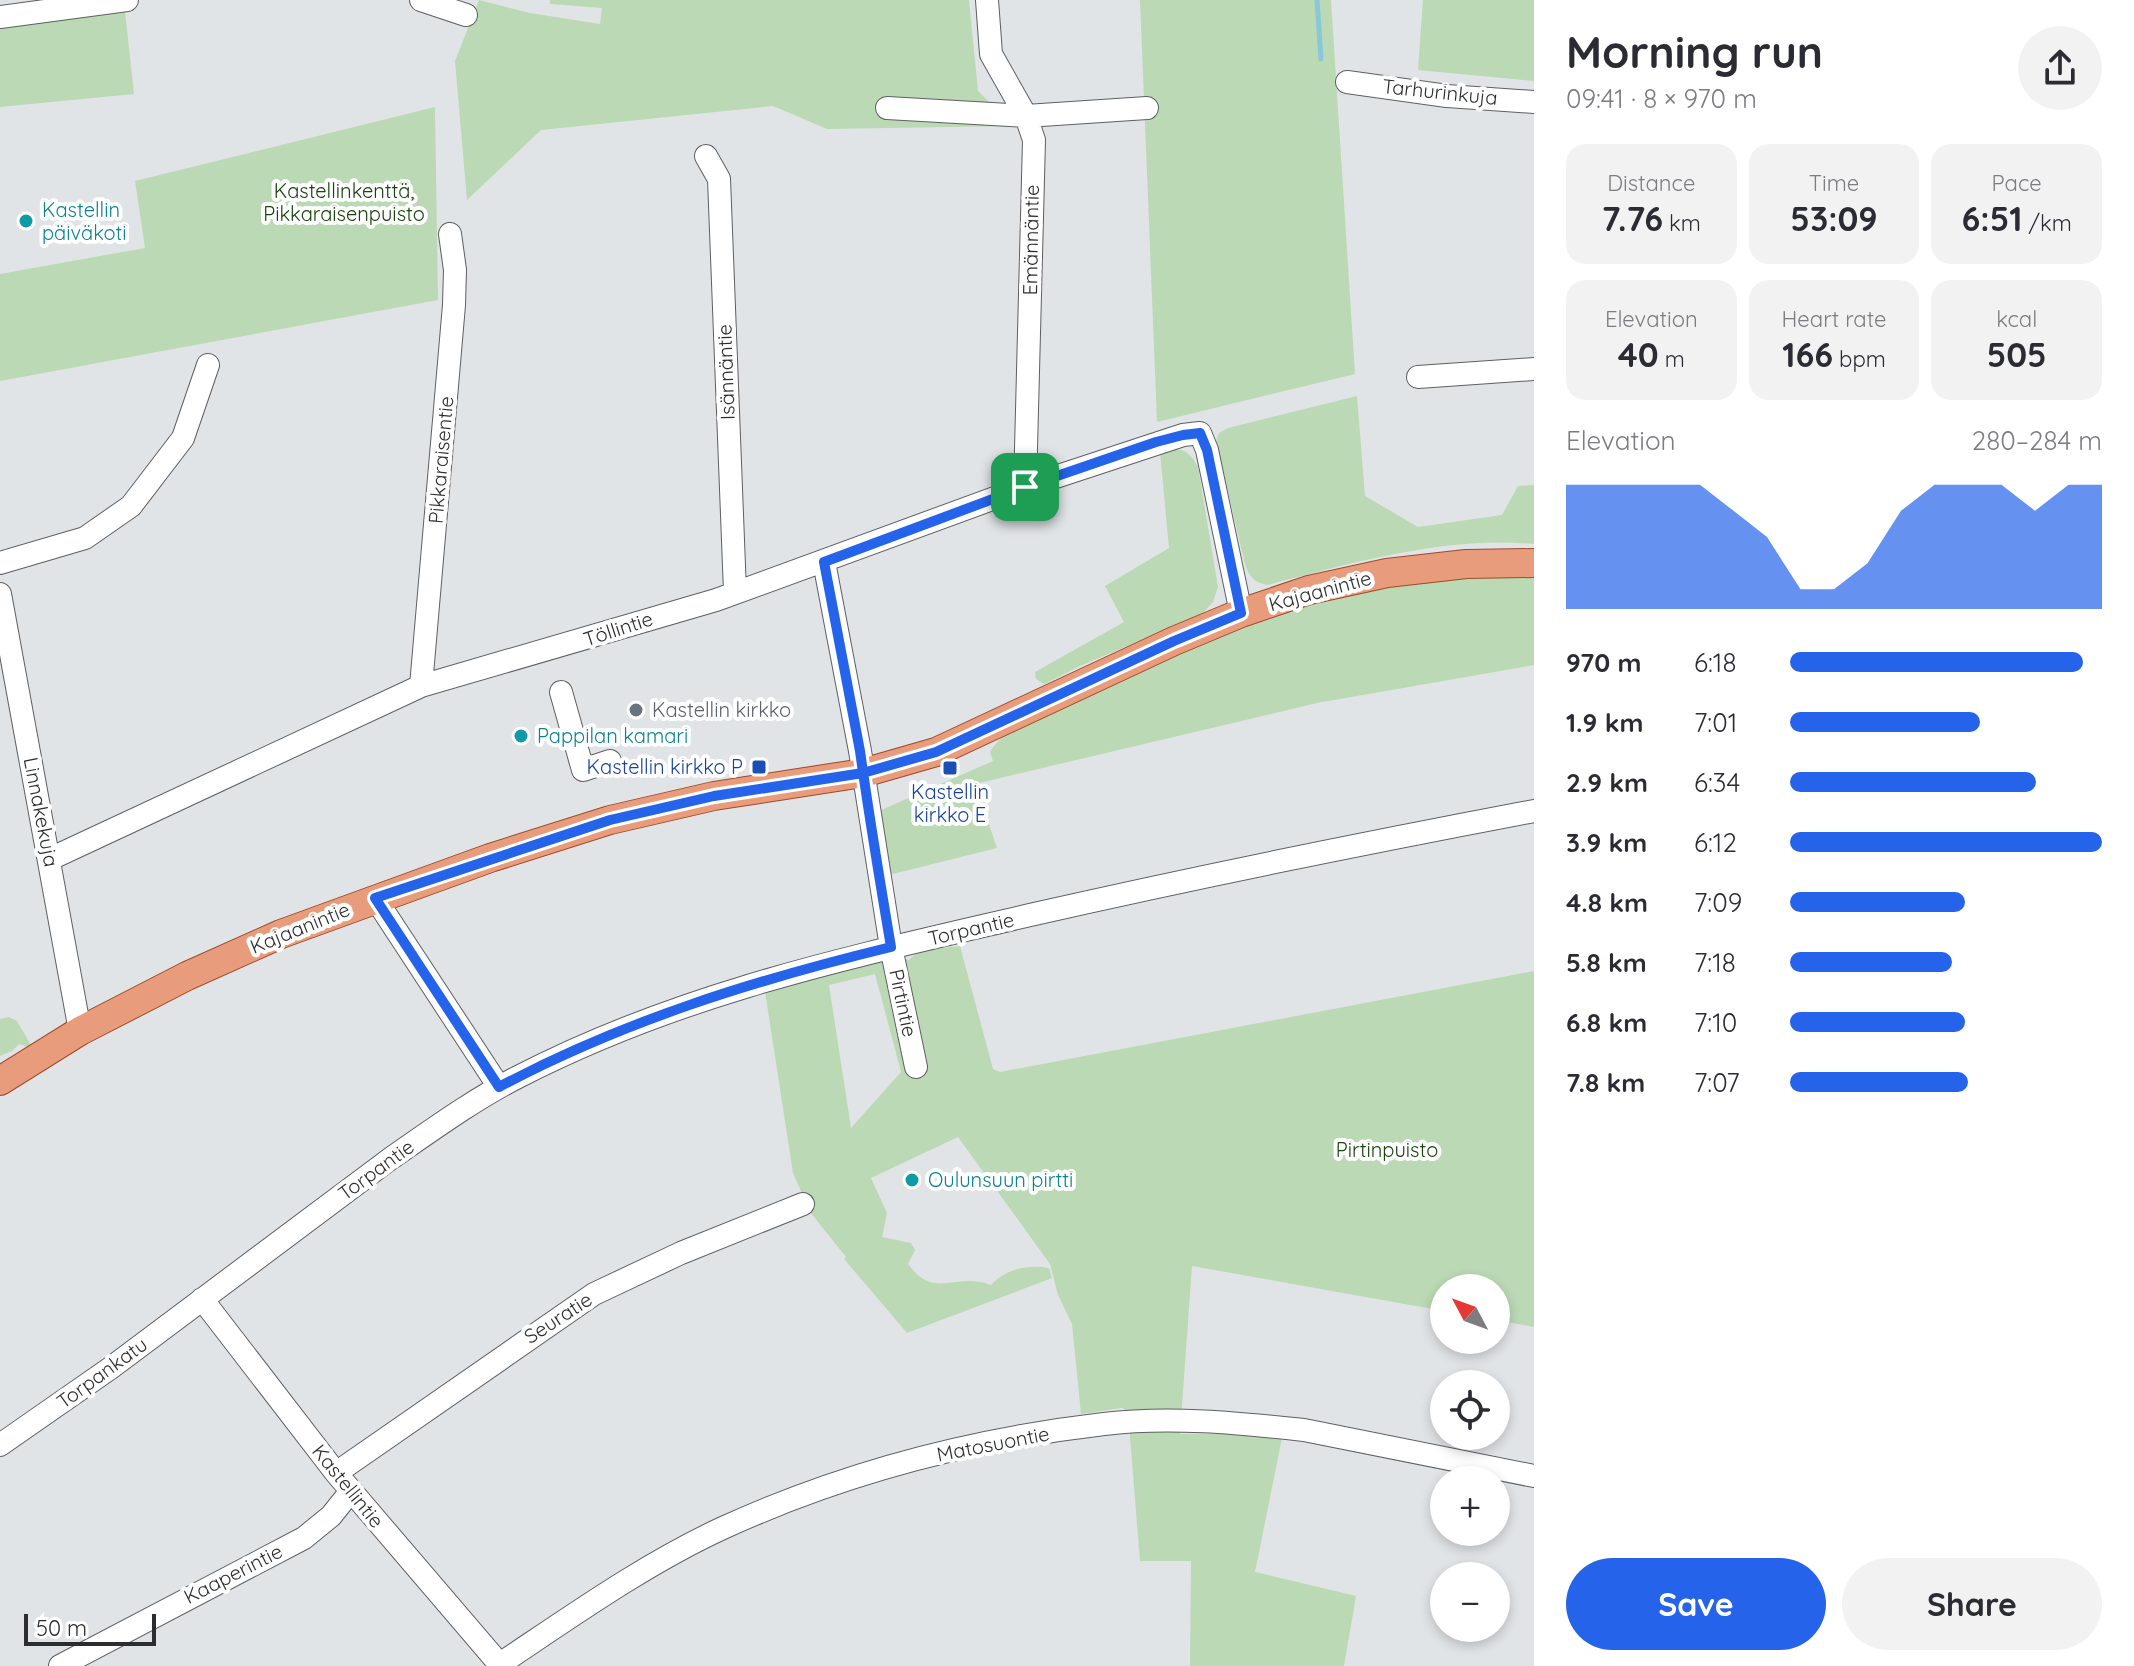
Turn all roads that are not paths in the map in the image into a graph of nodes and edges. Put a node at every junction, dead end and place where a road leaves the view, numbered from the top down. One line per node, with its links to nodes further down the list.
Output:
1 (127, 0): 5 (street)
2 (421, 0): 4 (street)
3 (987, 0): 10 (street, Emännäntie)
4 (466, 15)
5 (0, 17)
6 (1347, 82): 7 (street, Tarhurinkuja)
7 (1534, 102)
8 (887, 108): 10 (street)
9 (1147, 108): 10 (street)
10 (1026, 116): 16 (street, Emännäntie)
11 (706, 156): 20 (street, Isännäntie)
12 (450, 234): 23 (street, Pikkaraisentie)
13 (208, 365): 18 (street)
14 (1534, 369): 15 (street)
15 (1418, 377)
16 (1025, 487): 17 (street, Töllintie); 22 (street, Töllintie)
17 (824, 562): 20 (street, Töllintie); 26 (street, Pirtintie)
18 (0, 563)
19 (1534, 563): 22 (main road, Kajaanintie)
20 (735, 592): 23 (street, Töllintie)
21 (0, 594): 28 (street, Linnakekuja)
22 (1241, 613): 26 (main road, Kajaanintie)
23 (421, 686): 28 (street, Töllintie)
24 (561, 692): 25 (street)
25 (610, 761)
26 (863, 773): 29 (main road, Kajaanintie); 30 (street, Pirtintie)
27 (1534, 811): 30 (street, Torpantie)
28 (50, 859): 31 (street, Linnakekuja)
29 (375, 898): 31 (main road, Kajaanintie); 34 (street)
30 (891, 947): 32 (street, Pirtintie); 34 (street, Torpantie)
31 (80, 1031): 33 (main road, Kajaanintie)
32 (916, 1067)
33 (0, 1081)
34 (499, 1087): 36 (street, Torpantie)
35 (803, 1204): 38 (street, Seuratie)
36 (202, 1299): 37 (street, Torpankatu); 38 (street, Kastellintie)
37 (0, 1445)
38 (336, 1473): 40 (street, Kastellintie)
39 (1534, 1476): 41 (street, Matosuontie)
40 (351, 1491): 41 (street, Kastellintie); 42 (street, Kaaperintie)
41 (499, 1665)
42 (60, 1666)

